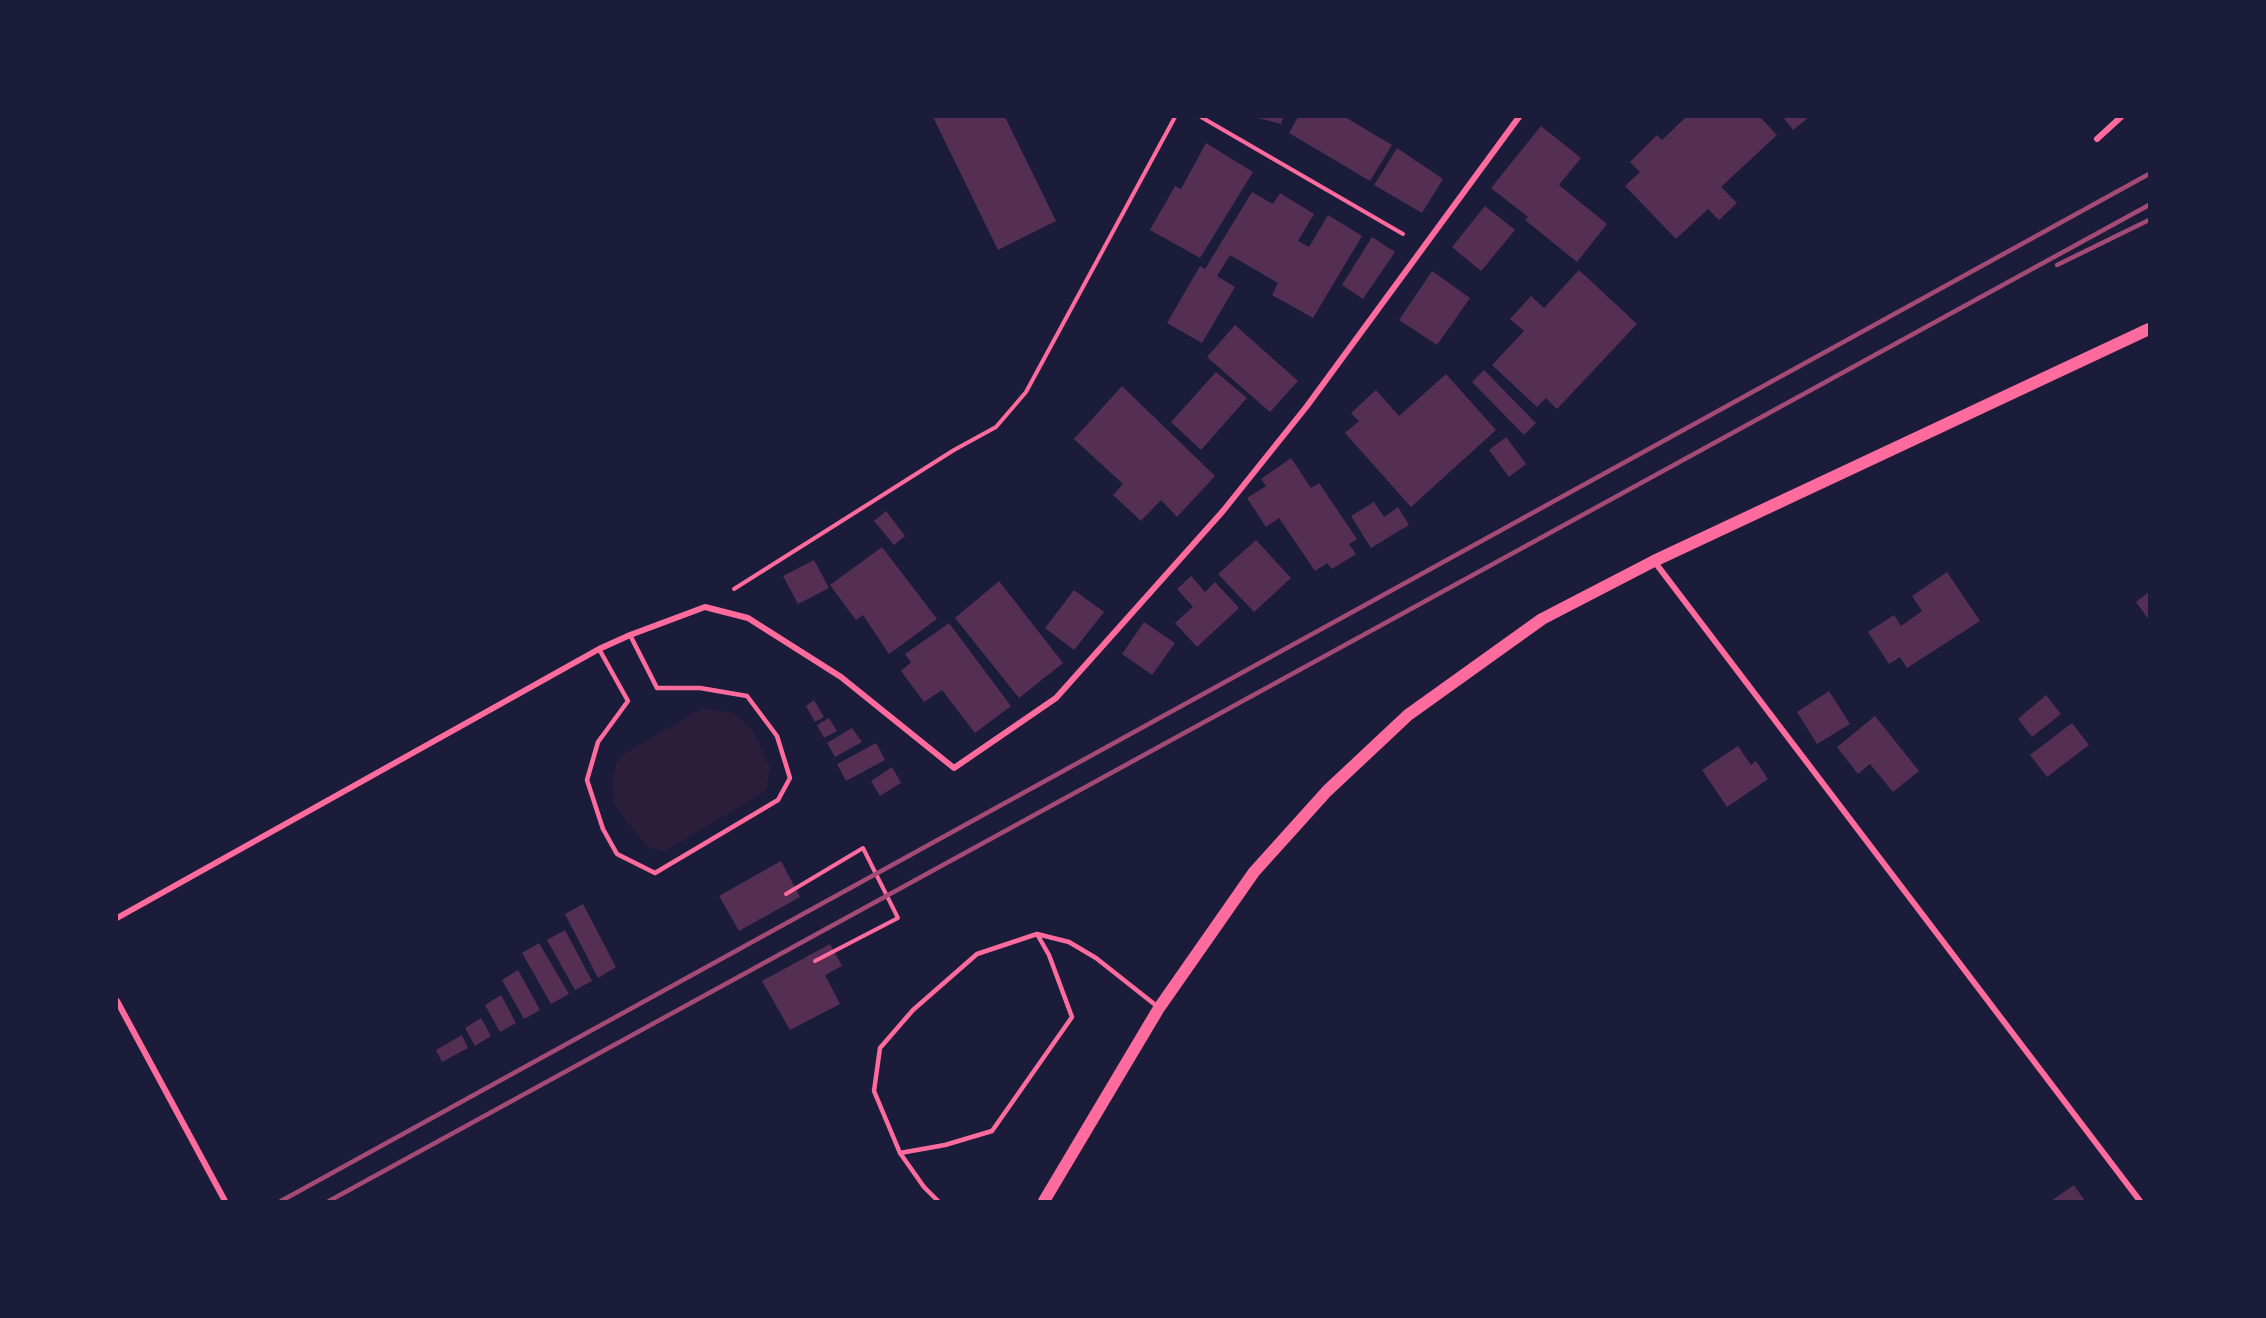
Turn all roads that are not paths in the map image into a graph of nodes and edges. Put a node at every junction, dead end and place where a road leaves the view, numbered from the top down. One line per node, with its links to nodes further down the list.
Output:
1 (1519, 117): 6 (street)
2 (2121, 117): 3 (street)
3 (2097, 139)
4 (2149, 329): 5 (main road)
5 (1654, 561): 11 (main road); 16 (street)
6 (630, 635): 7 (street); 7 (lane)
7 (599, 650): 8 (street)
8 (117, 918)
9 (1037, 934): 11 (lane); 12 (lane); 12 (lane)
10 (117, 1001): 13 (street)
11 (1159, 1008): 15 (main road)
12 (900, 1153): 14 (lane)
13 (225, 1201)
14 (938, 1201)
15 (1044, 1201)
16 (2140, 1201)

